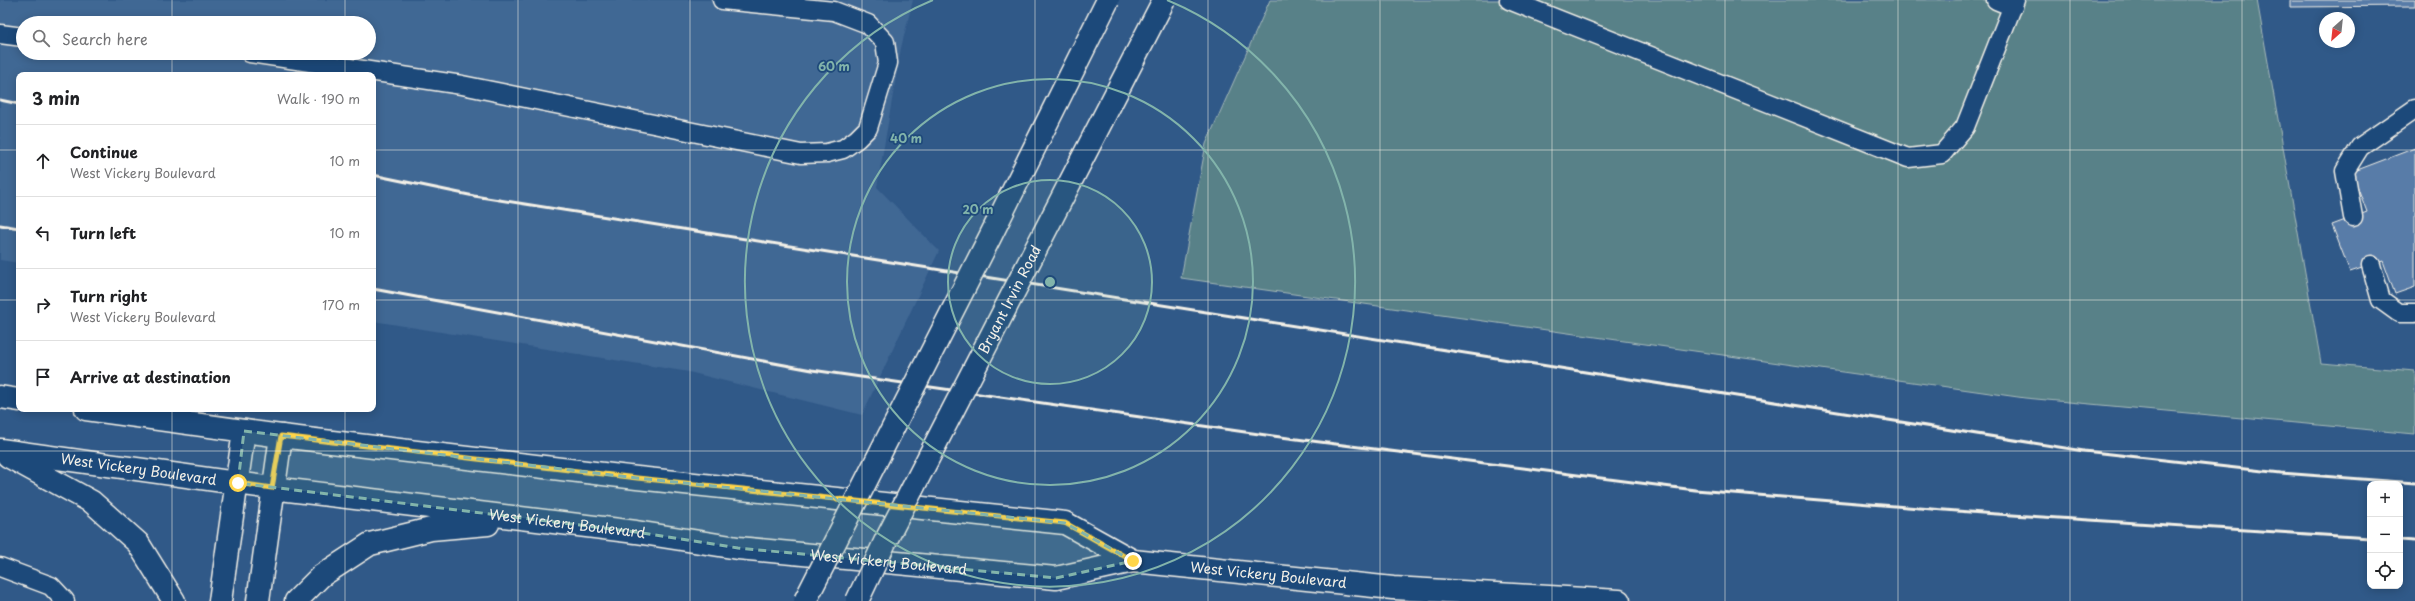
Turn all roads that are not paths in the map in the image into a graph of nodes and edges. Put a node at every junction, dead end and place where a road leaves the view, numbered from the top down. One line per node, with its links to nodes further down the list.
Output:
1 (722, 0): 10 (lane)
2 (1108, 0): 31 (main road, bridge)
3 (1164, 0): 32 (main road, Bryant Irvin Road, bridge)
4 (1509, 0): 5 (lane)
5 (2008, 2)
6 (0, 34): 7 (lane)
7 (16, 36)
8 (296, 60): 9 (lane)
9 (376, 72)
10 (376, 72)
11 (2415, 109): 12 (lane)
12 (2353, 217)
13 (2371, 265): 14 (lane)
14 (2415, 313)
15 (0, 397): 16 (main road)
16 (16, 400)
17 (108, 412): 18 (main road, West Vickery Boulevard)
18 (244, 431): 19 (main road, West Vickery Boulevard); 21 (main road)
19 (281, 436): 22 (main road); 24 (main road, West Vickery Boulevard)
20 (0, 451): 21 (main road, West Vickery Boulevard); 27 (main road)
21 (238, 483): 22 (main road, West Vickery Boulevard); 28 (main road)
22 (272, 488): 23 (main road, West Vickery Boulevard); 29 (main road)
23 (636, 532): 24 (main road, West Vickery Boulevard); 30 (main road)
24 (1133, 561): 33 (main road, West Vickery Boulevard)
25 (0, 567): 26 (lane)
26 (65, 601)
27 (174, 601)
28 (220, 601)
29 (258, 601)
30 (296, 601)
31 (805, 601)
32 (857, 601)
33 (1619, 601)

